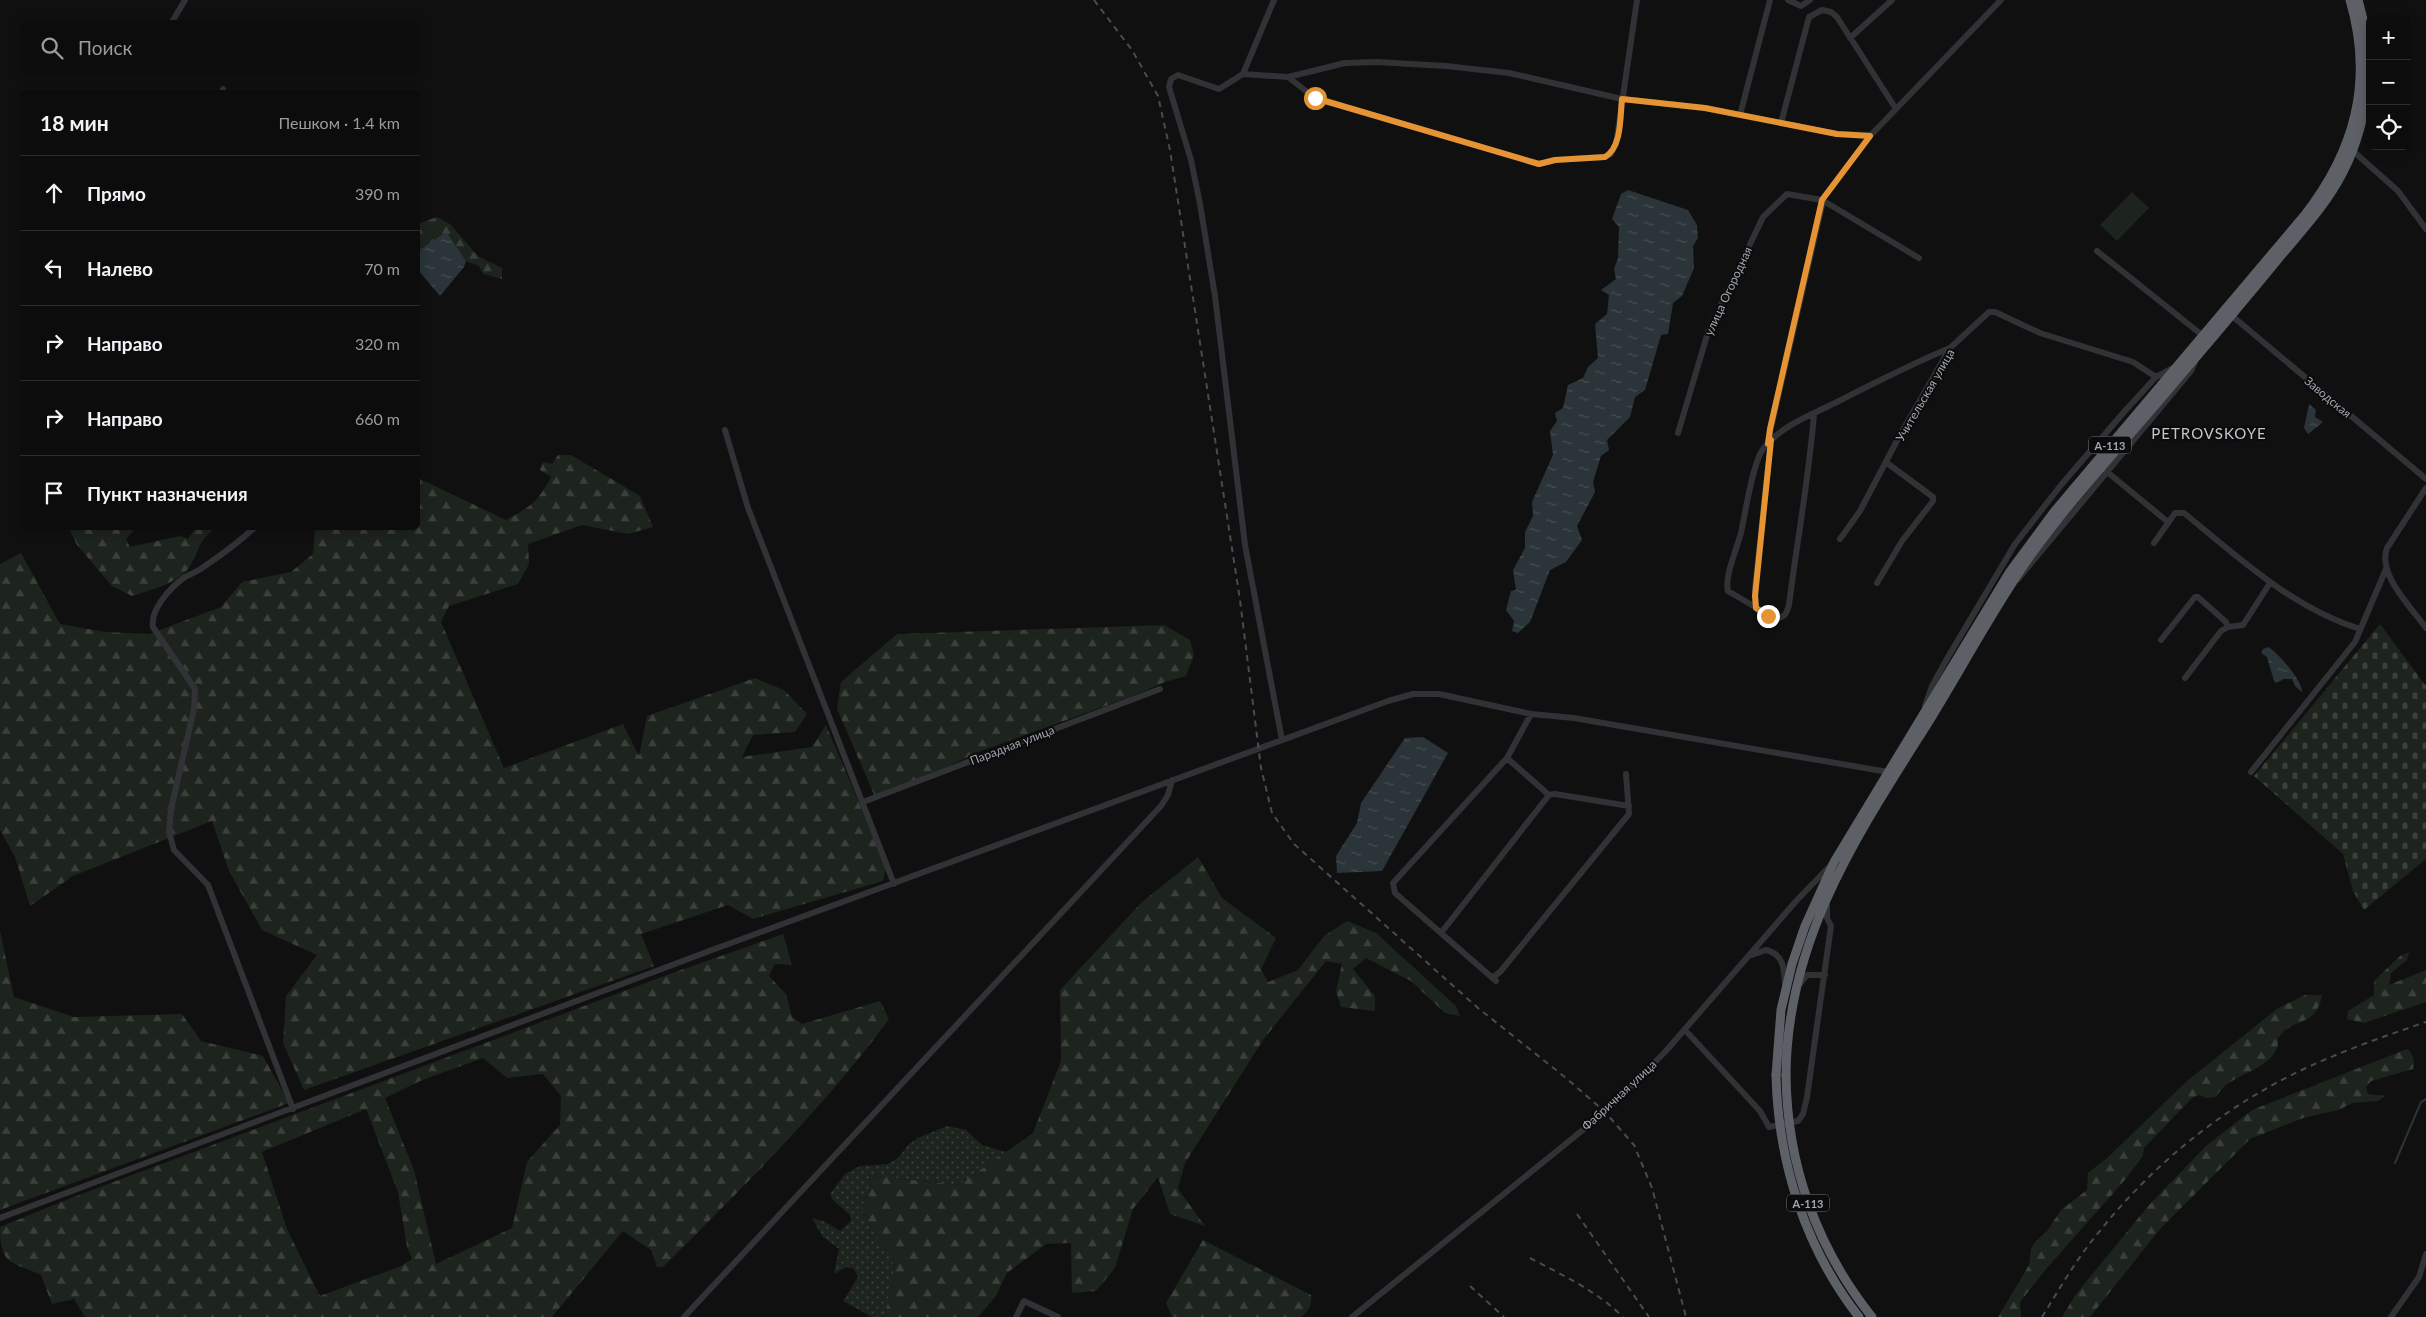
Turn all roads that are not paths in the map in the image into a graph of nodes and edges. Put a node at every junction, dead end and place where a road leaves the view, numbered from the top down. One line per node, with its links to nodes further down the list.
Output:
1 (185, 0): 11 (street)
2 (1274, 0): 13 (street)
3 (1637, 0): 15 (street)
4 (1770, 0): 17 (street)
5 (1788, 0): 6 (street)
6 (1810, 0)
7 (1892, 0): 12 (street)
8 (2001, 0): 16 (street)
9 (2350, 0): 26 (highway, А-113)
10 (2358, 0): 20 (highway, А-113)
11 (173, 20)
12 (1850, 38): 16 (street); 18 (street)
13 (1243, 74): 14 (street); 56 (street)
14 (1288, 77): 15 (street); 15 (street)
15 (1622, 99): 17 (street)
16 (1896, 108): 19 (street)
17 (1740, 115): 18 (street)
18 (1781, 124): 19 (street)
19 (1870, 136): 21 (street)
20 (2353, 151): 22 (street); 25 (highway, А-113)
21 (1822, 200): 24 (street); 33 (street, улица Огородная); 34 (street)
22 (2426, 229)
23 (2097, 251): 26 (street)
24 (1919, 258)
25 (2232, 315): 28 (highway, А-113); 37 (street, Заводская)
26 (2202, 335): 29 (highway, А-113)
27 (1950, 348): 30 (street, Учительская улица); 31 (street); 35 (street, Учительская улица)
28 (2198, 354): 36 (street); 46 (highway, А-113)
29 (2176, 366): 30 (street); 55 (highway, А-113)
30 (2156, 377): 55 (street)
31 (1814, 414): 34 (street); 47 (street)
32 (725, 430): 63 (street)
33 (1678, 433)
34 (1769, 442): 47 (street); 47 (street)
35 (1887, 463): 41 (street, Учительская улица); 44 (street)
36 (2106, 471): 39 (street); 46 (street)
37 (2426, 479)
38 (2426, 488): 43 (street)
39 (2168, 522): 42 (street); 45 (street)
40 (251, 530): 75 (street)
41 (1840, 539)
42 (2154, 543)
43 (2386, 569): 49 (street); 50 (street)
44 (1877, 583)
45 (2270, 583): 48 (street); 50 (street)
46 (2010, 587): 67 (highway, А-113)
47 (1756, 608)
48 (2228, 627): 51 (street); 52 (street)
49 (2426, 628)
50 (2360, 629): 59 (street)
51 (2161, 640)
52 (2185, 678)
53 (1160, 689): 63 (street, Парадная улица)
54 (1532, 714): 56 (street); 57 (street); 58 (street)
55 (1922, 716): 58 (highway, А-113)
56 (1282, 740): 61 (street)
57 (1507, 758): 62 (street); 68 (street)
58 (1888, 772): 65 (highway, А-113)
59 (2251, 772)
60 (1626, 774): 64 (street)
61 (1172, 780): 66 (street); 78 (street)
62 (1548, 795): 64 (street); 68 (street)
63 (863, 802): 66 (street)
64 (1628, 806): 68 (street)
65 (1834, 862): 69 (street, Фабричная улица); 71 (highway, А-113)
66 (894, 884): 75 (street)
67 (1828, 895): 70 (street); 72 (highway, А-113)
68 (1441, 933)
69 (1746, 958): 71 (street); 73 (street, Фабричная улица)
70 (1825, 975): 72 (street); 73 (street)
71 (1785, 989): 74 (highway, А-113)
72 (1793, 996): 74 (highway, А-113)
73 (1685, 1030): 81 (street, Фабричная улица)
74 (1781, 1075): 82 (highway, А-113, bridge); 83 (highway, А-113, bridge)
75 (293, 1109): 76 (street)
76 (0, 1218)
77 (2426, 1254): 84 (street)
78 (684, 1317)
79 (1016, 1317): 80 (street)
80 (1058, 1317)
81 (1352, 1317)
82 (1860, 1317)
83 (1872, 1317)
84 (2391, 1317)

